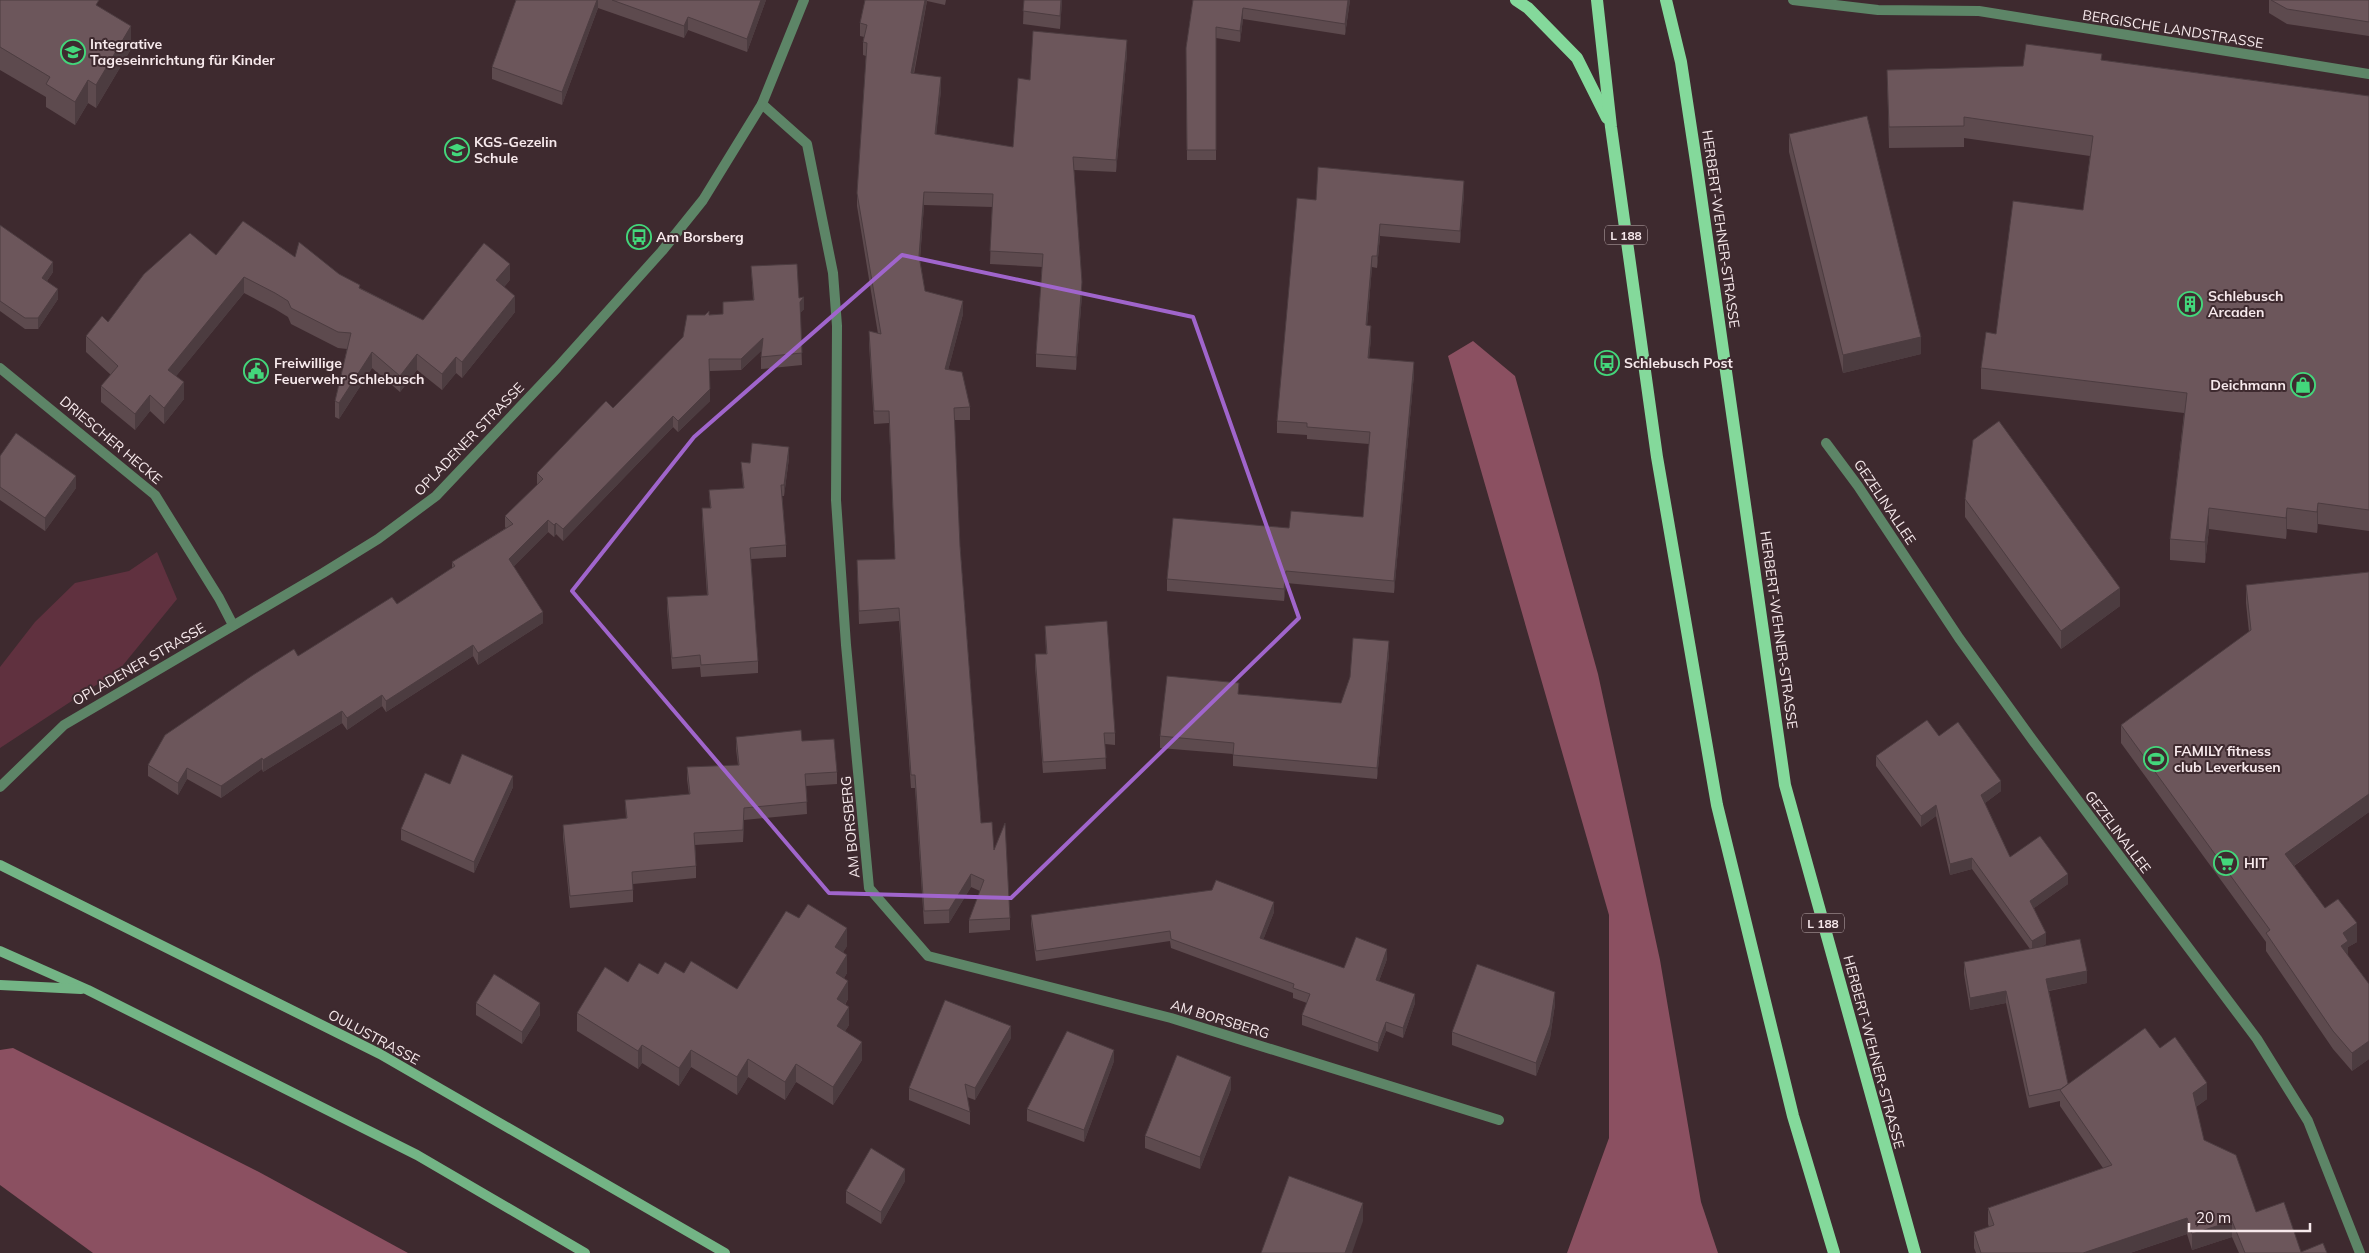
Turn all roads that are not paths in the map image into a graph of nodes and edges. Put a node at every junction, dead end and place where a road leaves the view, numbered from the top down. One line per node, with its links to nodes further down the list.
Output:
1 (804, 0): 7 (street, OPLADENER STRASSE)
2 (1516, 0): 8 (main road)
3 (1597, 0): 8 (main road, L 188)
4 (1666, 0): 21 (main road, HERBERT-WEHNER-STRASSE / L 188)
5 (1793, 0): 6 (street, BERGISCHE LANDSTRASSE)
6 (2369, 74)
7 (762, 104): 11 (street, OPLADENER STRASSE); 17 (street, AM BORSBERG)
8 (1611, 127): 20 (main road, L 188)
9 (0, 368): 11 (street, DRIESCHER HECKE)
10 (1826, 443): 22 (street, GEZELINALLEE)
11 (233, 626): 12 (street, OPLADENER STRASSE)
12 (0, 787)
13 (0, 865): 19 (main road, OULUSTRASSE)
14 (0, 951): 16 (main road)
15 (0, 985): 16 (main road)
16 (88, 990): 18 (main road)
17 (1499, 1120)
18 (585, 1253)
19 (725, 1253)
20 (1834, 1253)
21 (1915, 1253)
22 (2360, 1253)

